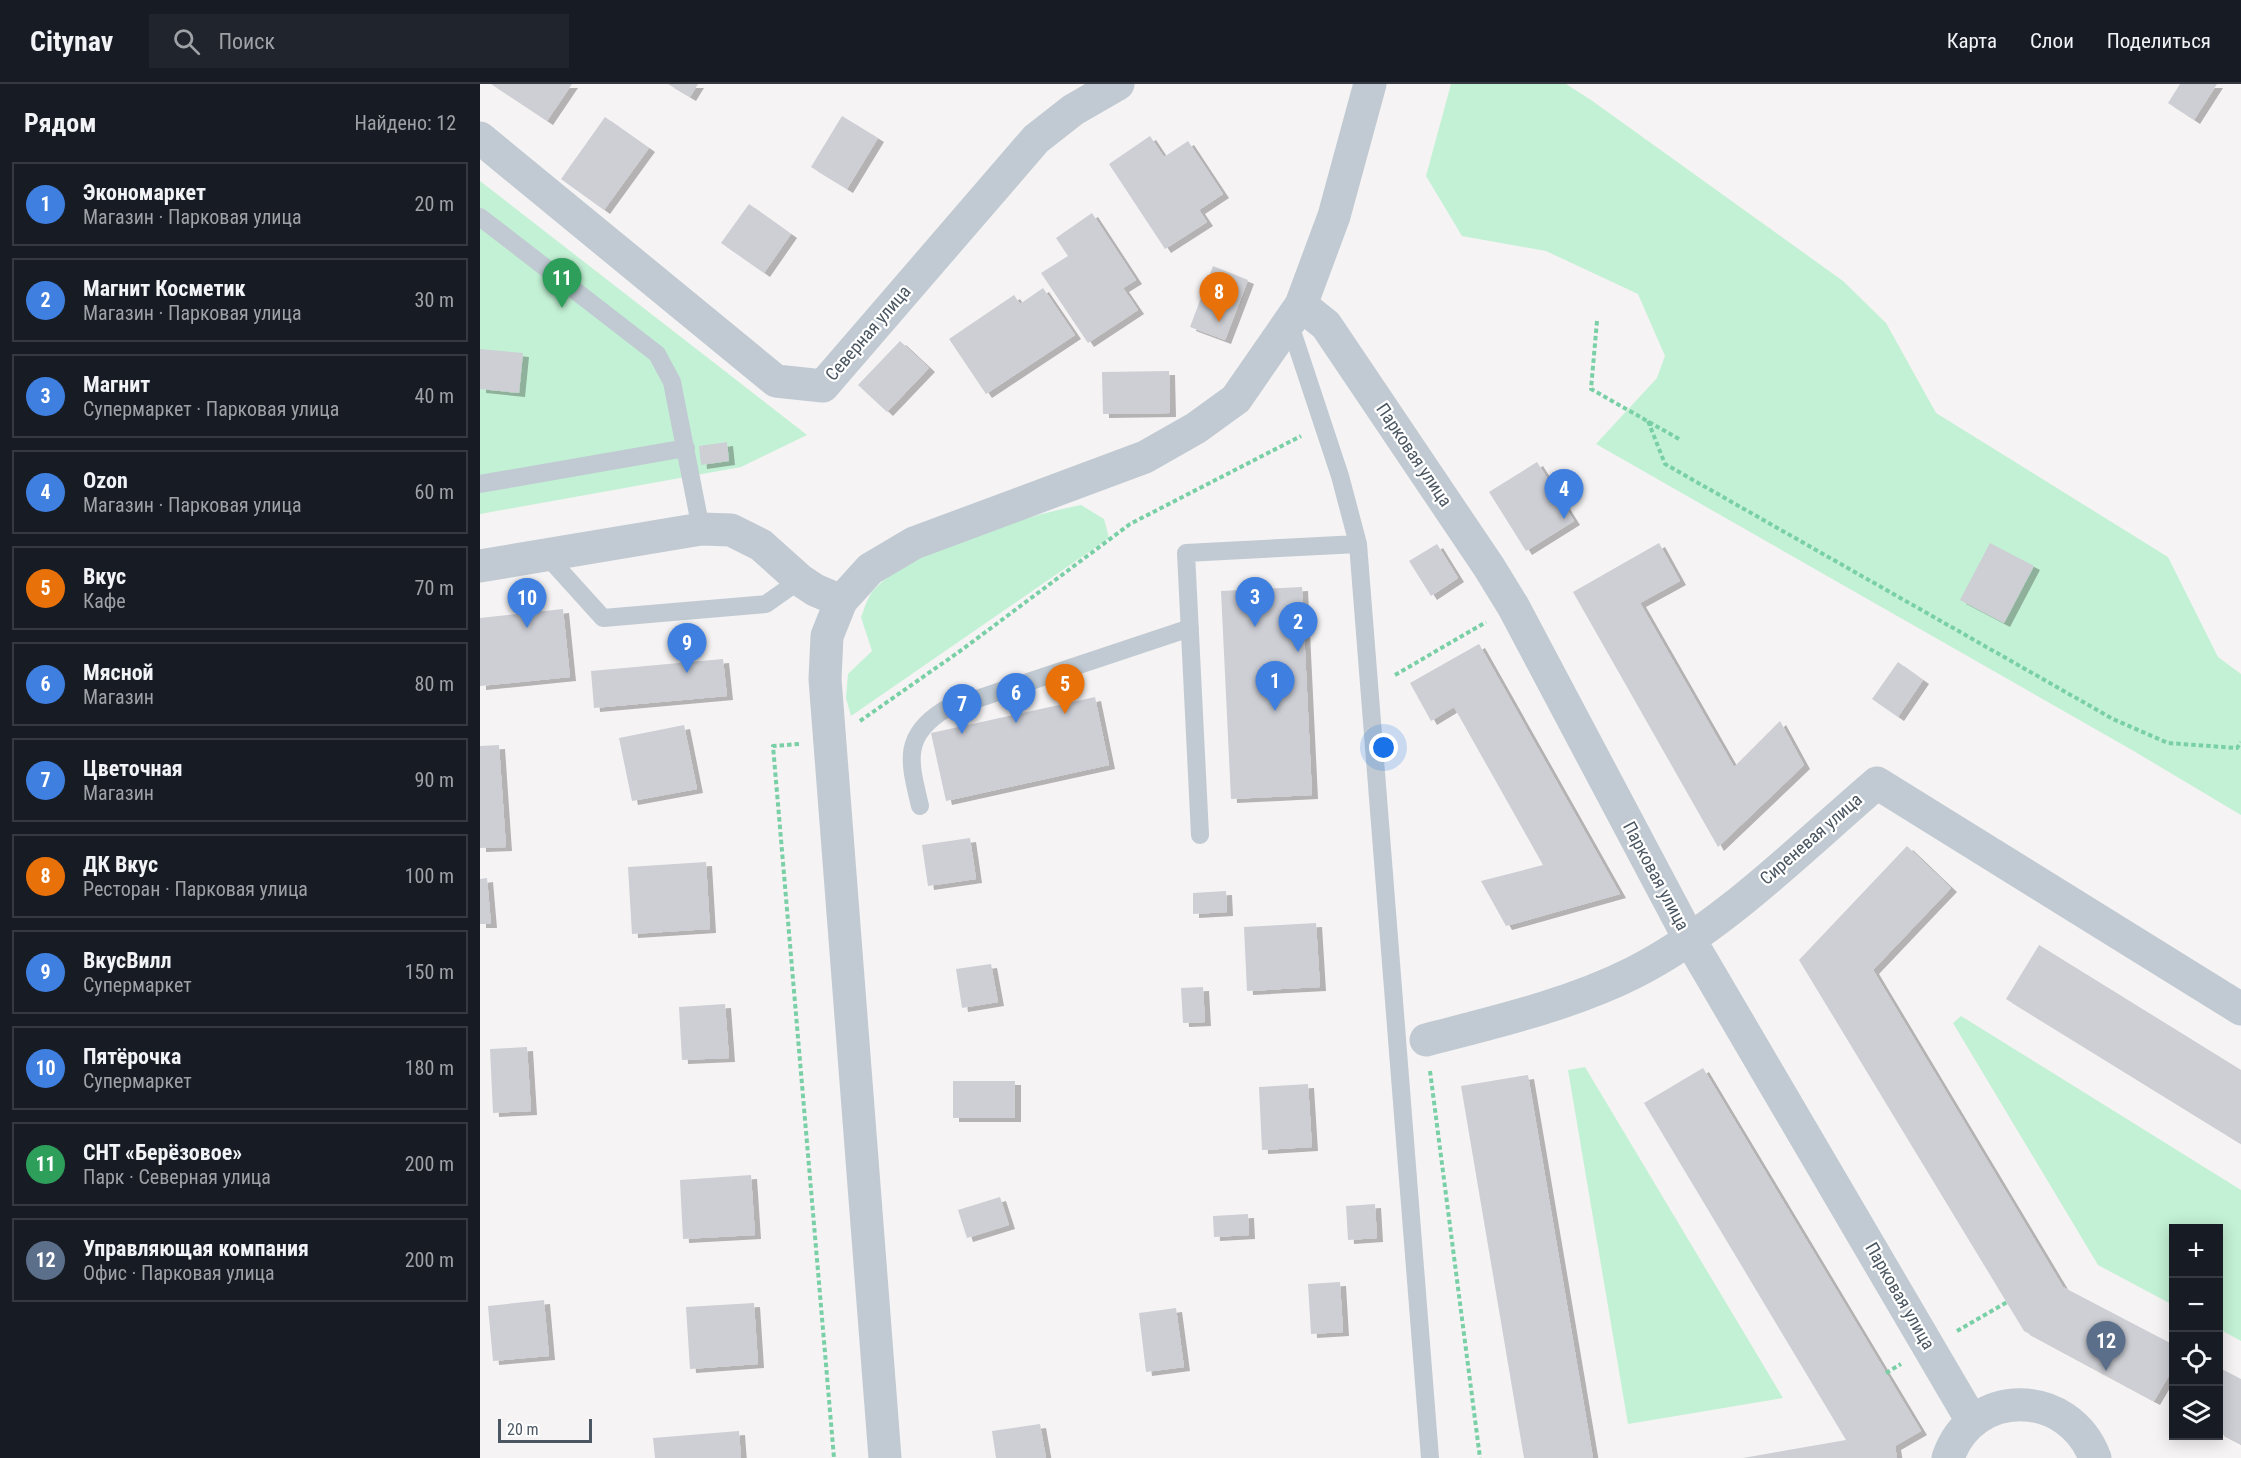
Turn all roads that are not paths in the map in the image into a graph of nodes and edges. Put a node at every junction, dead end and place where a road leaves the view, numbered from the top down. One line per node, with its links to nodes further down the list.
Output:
1 (1118, 84): 3 (street, Северная улица)
2 (1370, 84): 5 (street)
3 (480, 138)
4 (480, 217): 6 (lane)
5 (1295, 314): 9 (lane); 13 (street); 17 (street, Парковая улица)
6 (686, 448): 7 (lane); 8 (lane)
7 (480, 484)
8 (700, 529): 10 (street); 12 (street)
9 (1358, 544): 14 (lane); 22 (lane)
10 (546, 555): 11 (street); 12 (lane)
11 (480, 566)
12 (800, 580): 13 (street)
13 (841, 601): 21 (street)
14 (1190, 628): 15 (lane); 16 (lane)
15 (920, 806)
16 (1200, 835)
17 (1690, 940): 18 (street, Сиреневая улица); 19 (street, Сиреневая улица); 20 (street, Парковая улица)
18 (2241, 1009)
19 (1426, 1040)
20 (1972, 1421): 23 (street); 24 (street)
21 (885, 1458)
22 (1430, 1458)
23 (1947, 1458)
24 (2095, 1458)

